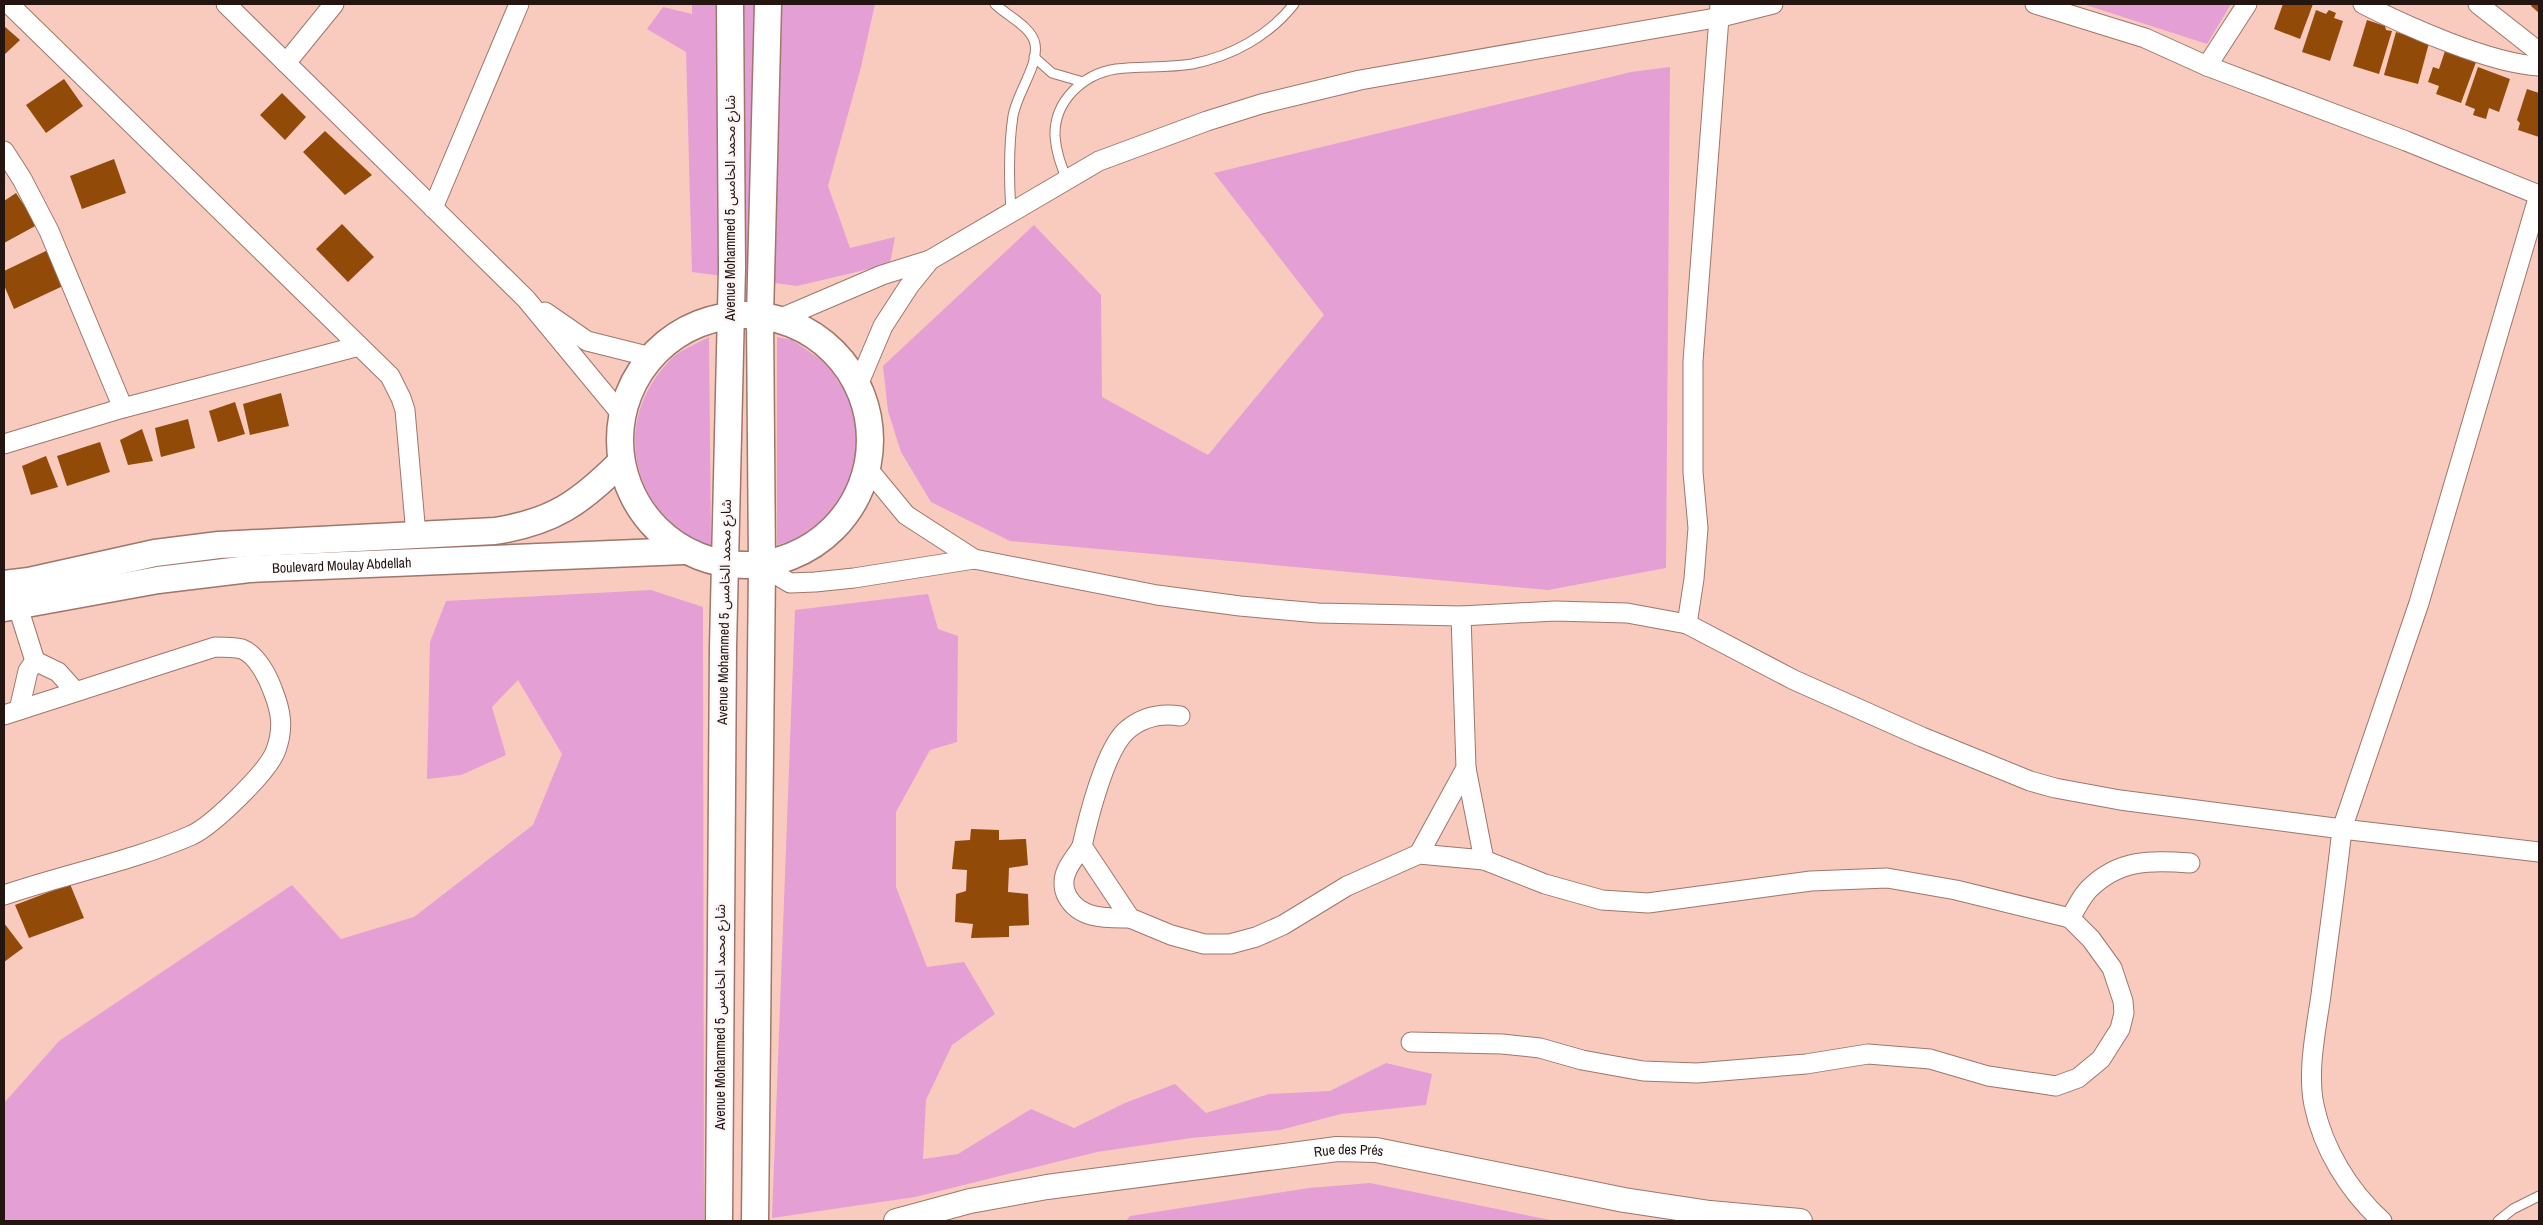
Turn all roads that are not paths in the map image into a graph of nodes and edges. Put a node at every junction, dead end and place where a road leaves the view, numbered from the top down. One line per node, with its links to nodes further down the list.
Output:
1 (10, 4): 30 (street)
2 (226, 4): 17 (street)
3 (334, 4): 17 (street)
4 (519, 4): 24 (street)
5 (730, 4): 28 (main road, Avenue Mohammed 5 شارع محمد الخامس)
6 (768, 4): 29 (main road)
7 (995, 4): 16 (lane)
8 (1294, 4): 20 (lane)
9 (1773, 4): 14 (street)
10 (2247, 4): 18 (street)
11 (2362, 4): 19 (street)
12 (2478, 4): 15 (street)
13 (2046, 5): 18 (street)
14 (1721, 11): 22 (street); 45 (street)
15 (2539, 52)
16 (1034, 57): 20 (lane); 25 (lane)
17 (286, 63): 24 (street)
18 (2207, 66): 23 (street)
19 (2539, 66)
20 (1083, 82): 22 (lane)
21 (4, 151): 33 (street)
22 (1067, 180): 25 (street)
23 (2539, 195): 51 (street)
24 (433, 208): 27 (street)
25 (1011, 212): 26 (street)
26 (930, 260): 29 (street); 32 (street)
27 (526, 299): 31 (street); 34 (street)
28 (729, 316): 29 (main road); 31 (main road); 41 (main road, Avenue Mohammed 5 شارع محمد الخامس)
29 (770, 318): 32 (main road); 42 (main road)
30 (360, 346): 33 (street); 38 (street)
31 (651, 357): 34 (main road)
32 (858, 385): 37 (main road)
33 (123, 408): 35 (street)
34 (622, 415): 36 (main road)
35 (4, 444)
36 (621, 462): 38 (main road, Boulevard Moulay Abdellah); 39 (main road)
37 (868, 469): 40 (street); 42 (main road)
38 (416, 535): 43 (main road, Boulevard Moulay Abdellah)
39 (684, 551): 41 (main road); 43 (main road, Boulevard Moulay Abdellah)
40 (974, 559): 42 (street); 44 (street)
41 (726, 566): 42 (main road); 62 (main road, Avenue Mohammed 5 شارع محمد الخامس)
42 (762, 566): 63 (main road)
43 (7, 591): 46 (street)
44 (1461, 616): 45 (street); 50 (street)
45 (1687, 624): 51 (street)
46 (35, 662): 47 (street); 48 (street)
47 (75, 691): 48 (street); 57 (street)
48 (11, 713)
49 (1180, 716): 52 (street)
50 (1466, 768): 54 (street); 55 (street)
51 (2342, 830): 53 (street); 66 (street)
52 (1082, 846): 58 (street); 58 (street)
53 (2539, 852)
54 (1419, 854): 55 (street); 58 (street)
55 (1484, 860): 59 (street)
56 (2190, 863): 59 (street)
57 (4, 895)
58 (1130, 918)
59 (2070, 918): 60 (street)
60 (1411, 1042)
61 (2539, 1196): 67 (lane)
62 (720, 1221)
63 (755, 1221)
64 (896, 1221): 65 (street, Rue des Prés)
65 (1800, 1221)
66 (2382, 1221)
67 (2498, 1221)

